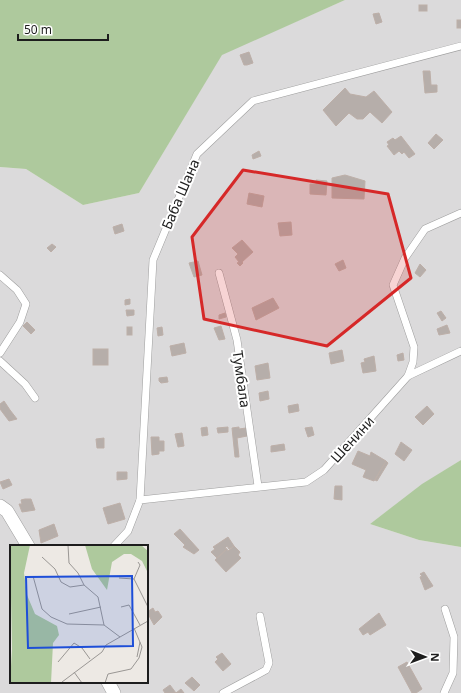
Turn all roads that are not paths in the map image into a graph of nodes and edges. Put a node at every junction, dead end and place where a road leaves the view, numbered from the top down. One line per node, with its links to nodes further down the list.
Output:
1 (461, 46): 11 (lane, Баба Шана)
2 (461, 213): 8 (lane, Шенини)
3 (219, 273): 10 (lane, Тумбала)
4 (0, 275): 6 (lane)
5 (461, 351): 8 (lane)
6 (0, 353)
7 (0, 361): 9 (lane)
8 (408, 376): 10 (lane, Шенини)
9 (35, 398)
10 (258, 486): 11 (lane, Шенини)
11 (140, 500): 14 (lane)
12 (0, 506): 13 (street)
13 (27, 545)
14 (115, 545)
15 (445, 609): 20 (lane)
16 (260, 616): 19 (lane)
17 (109, 683): 18 (street)
18 (114, 693)
19 (223, 693)
20 (444, 693)

